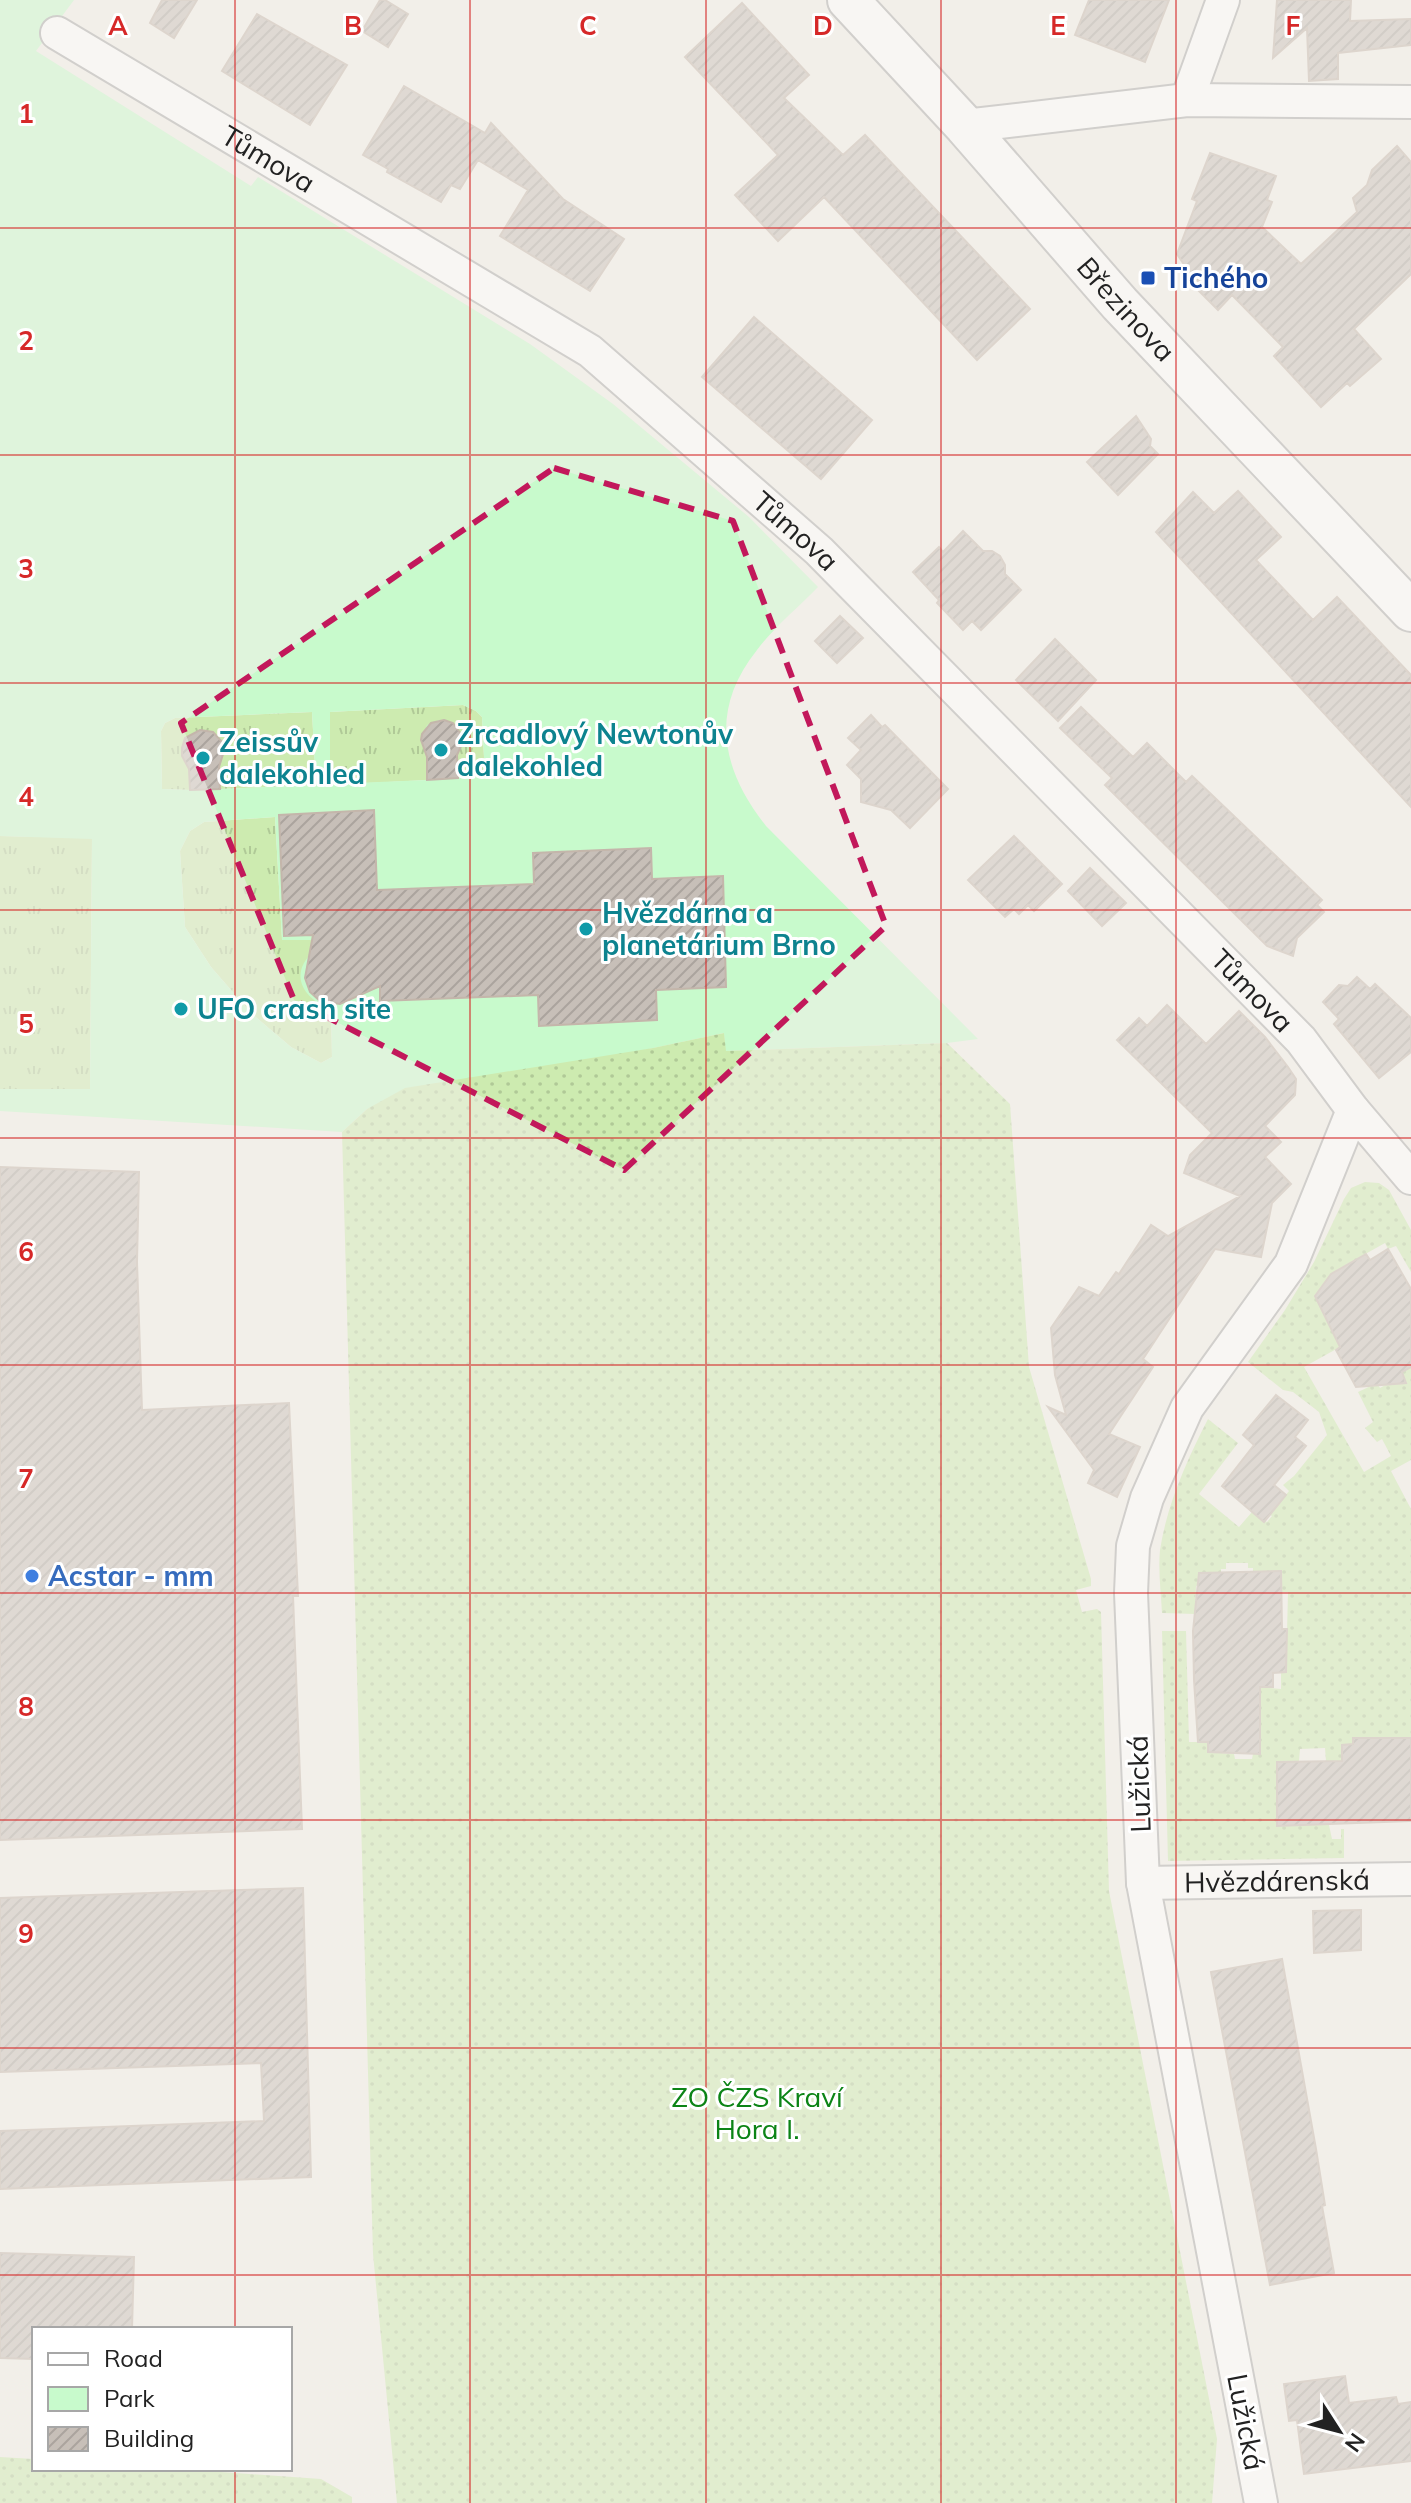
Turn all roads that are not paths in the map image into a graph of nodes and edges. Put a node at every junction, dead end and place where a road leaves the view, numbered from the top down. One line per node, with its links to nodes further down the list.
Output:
1 (848, 0): 6 (street, Březinova)
2 (1223, 0): 4 (street)
3 (57, 33): 8 (street, Tůmova)
4 (1187, 100): 5 (street); 6 (street)
5 (1411, 102)
6 (965, 126): 7 (street, Březinova)
7 (1411, 611)
8 (1353, 1110): 9 (street, Tůmova); 11 (street, Lužická)
9 (1411, 1178)
10 (1411, 1879): 11 (street, Hvězdárenská)
11 (1143, 1883): 12 (street, Lužická)
12 (1261, 2503)

